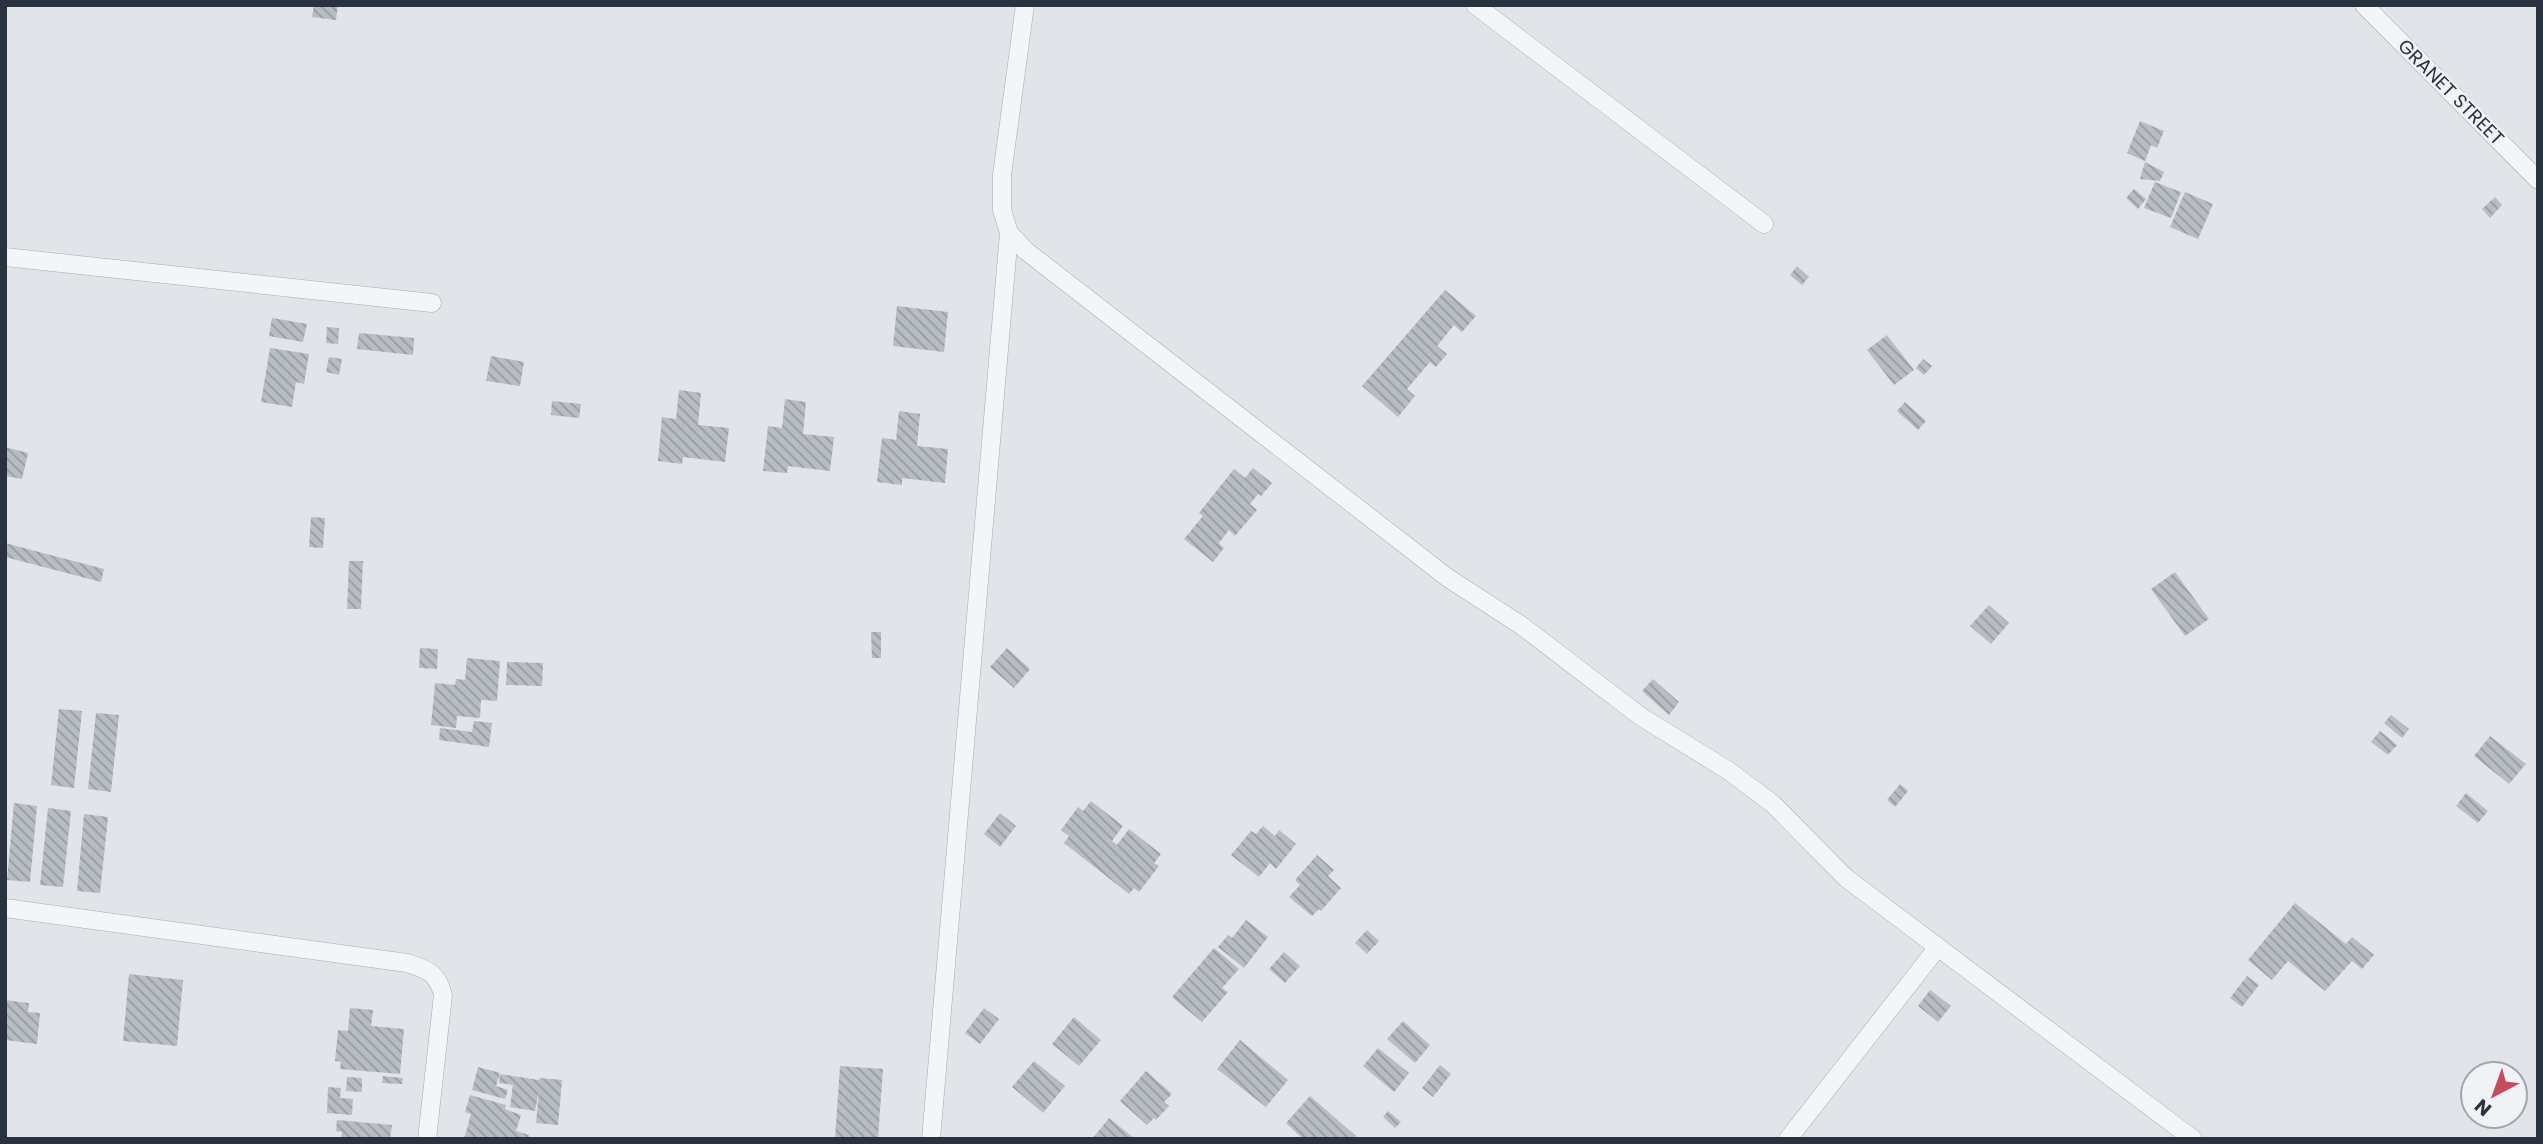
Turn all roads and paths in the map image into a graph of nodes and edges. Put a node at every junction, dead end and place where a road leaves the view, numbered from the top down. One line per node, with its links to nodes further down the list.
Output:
1 (1025, 5): 6 (street)
2 (1475, 5): 5 (street)
3 (2364, 5): 4 (street, GRANET STREET)
4 (2538, 180)
5 (1764, 224)
6 (1009, 233): 10 (street); 12 (street)
7 (5, 257): 8 (street)
8 (432, 303)
9 (5, 908): 11 (street)
10 (1938, 947): 13 (street); 14 (street)
11 (427, 1139)
12 (931, 1139)
13 (1788, 1139)
14 (2193, 1139)

